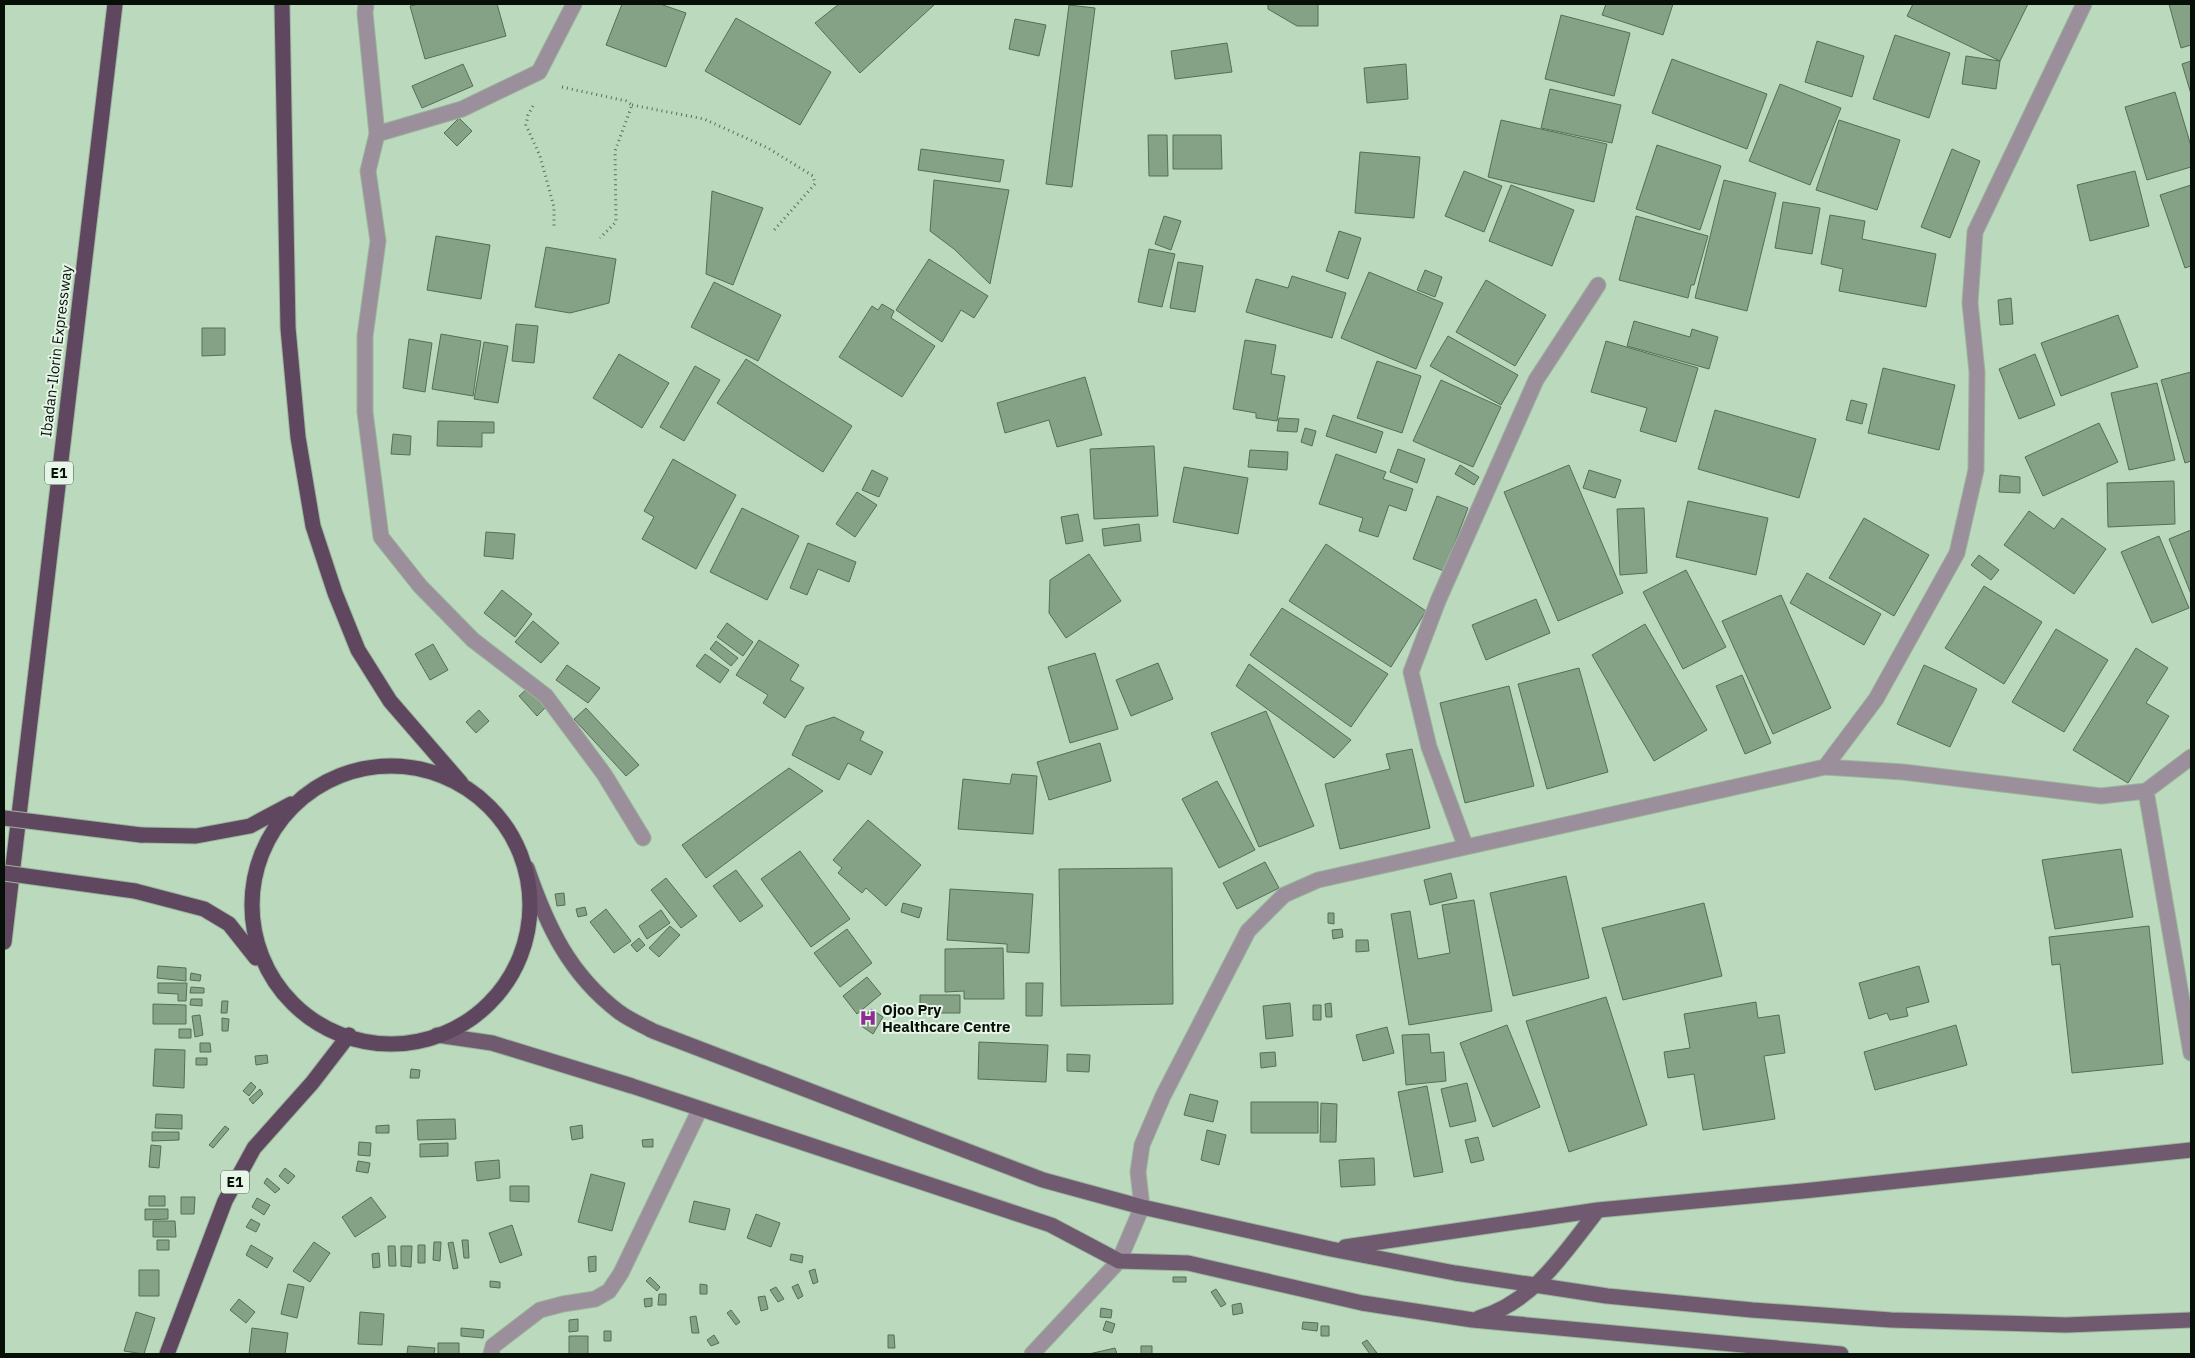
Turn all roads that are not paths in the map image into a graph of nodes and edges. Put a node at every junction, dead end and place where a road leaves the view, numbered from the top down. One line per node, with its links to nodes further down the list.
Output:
1 (115, 4): 18 (highway, Ibadan-Ilorin Expressway / E1)
2 (282, 4): 10 (highway)
3 (366, 4): 6 (street)
4 (574, 4): 6 (street)
5 (2084, 4): 9 (street)
6 (377, 134): 14 (street)
7 (1598, 285): 15 (street)
8 (2191, 757): 11 (street)
9 (1825, 767): 11 (street); 15 (street)
10 (462, 784): 12 (highway); 16 (highway)
11 (2146, 791): 22 (street)
12 (296, 801): 13 (highway, bridge); 19 (highway)
13 (4, 818)
14 (643, 838)
15 (1465, 845): 25 (street)
16 (527, 868): 21 (highway); 25 (main road)
17 (4, 873): 19 (highway, bridge)
18 (4, 942)
19 (270, 980): 20 (highway)
20 (349, 1035): 21 (highway); 32 (highway, E1)
21 (437, 1035): 23 (main road)
22 (2191, 1053)
23 (700, 1109): 28 (main road); 33 (street)
24 (2191, 1150): 26 (main road)
25 (1142, 1207): 27 (main road); 28 (street)
26 (1598, 1210): 27 (main road); 29 (main road)
27 (1331, 1249): 29 (main road)
28 (1119, 1261): 30 (main road); 34 (street)
29 (1538, 1286): 30 (main road); 31 (main road)
30 (1473, 1320): 35 (main road)
31 (2191, 1320)
32 (167, 1354)
33 (491, 1354)
34 (1032, 1354)
35 (1841, 1354)

